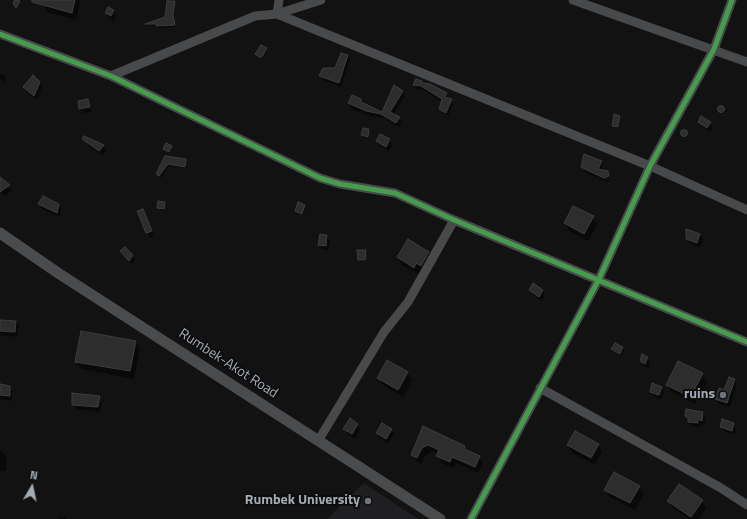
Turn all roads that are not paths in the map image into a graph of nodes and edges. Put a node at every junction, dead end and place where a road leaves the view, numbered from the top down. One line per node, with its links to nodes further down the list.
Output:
1 (279, 0): 5 (street)
2 (321, 0): 5 (street)
3 (573, 0): 7 (street)
4 (732, 0): 7 (street)
5 (277, 14): 9 (street); 10 (street)
6 (0, 34): 9 (street)
7 (714, 49): 8 (street); 10 (street)
8 (747, 62)
9 (111, 76): 12 (street)
10 (650, 166): 11 (street); 14 (street)
11 (747, 210)
12 (454, 220): 14 (street); 17 (street)
13 (0, 233): 17 (main road, Rumbek-Akot Road)
14 (599, 279): 15 (street); 16 (street)
15 (747, 342)
16 (540, 388): 18 (street); 20 (street)
17 (318, 441): 19 (main road, Rumbek-Akot Road)
18 (747, 505)
19 (440, 519)
20 (471, 519)

